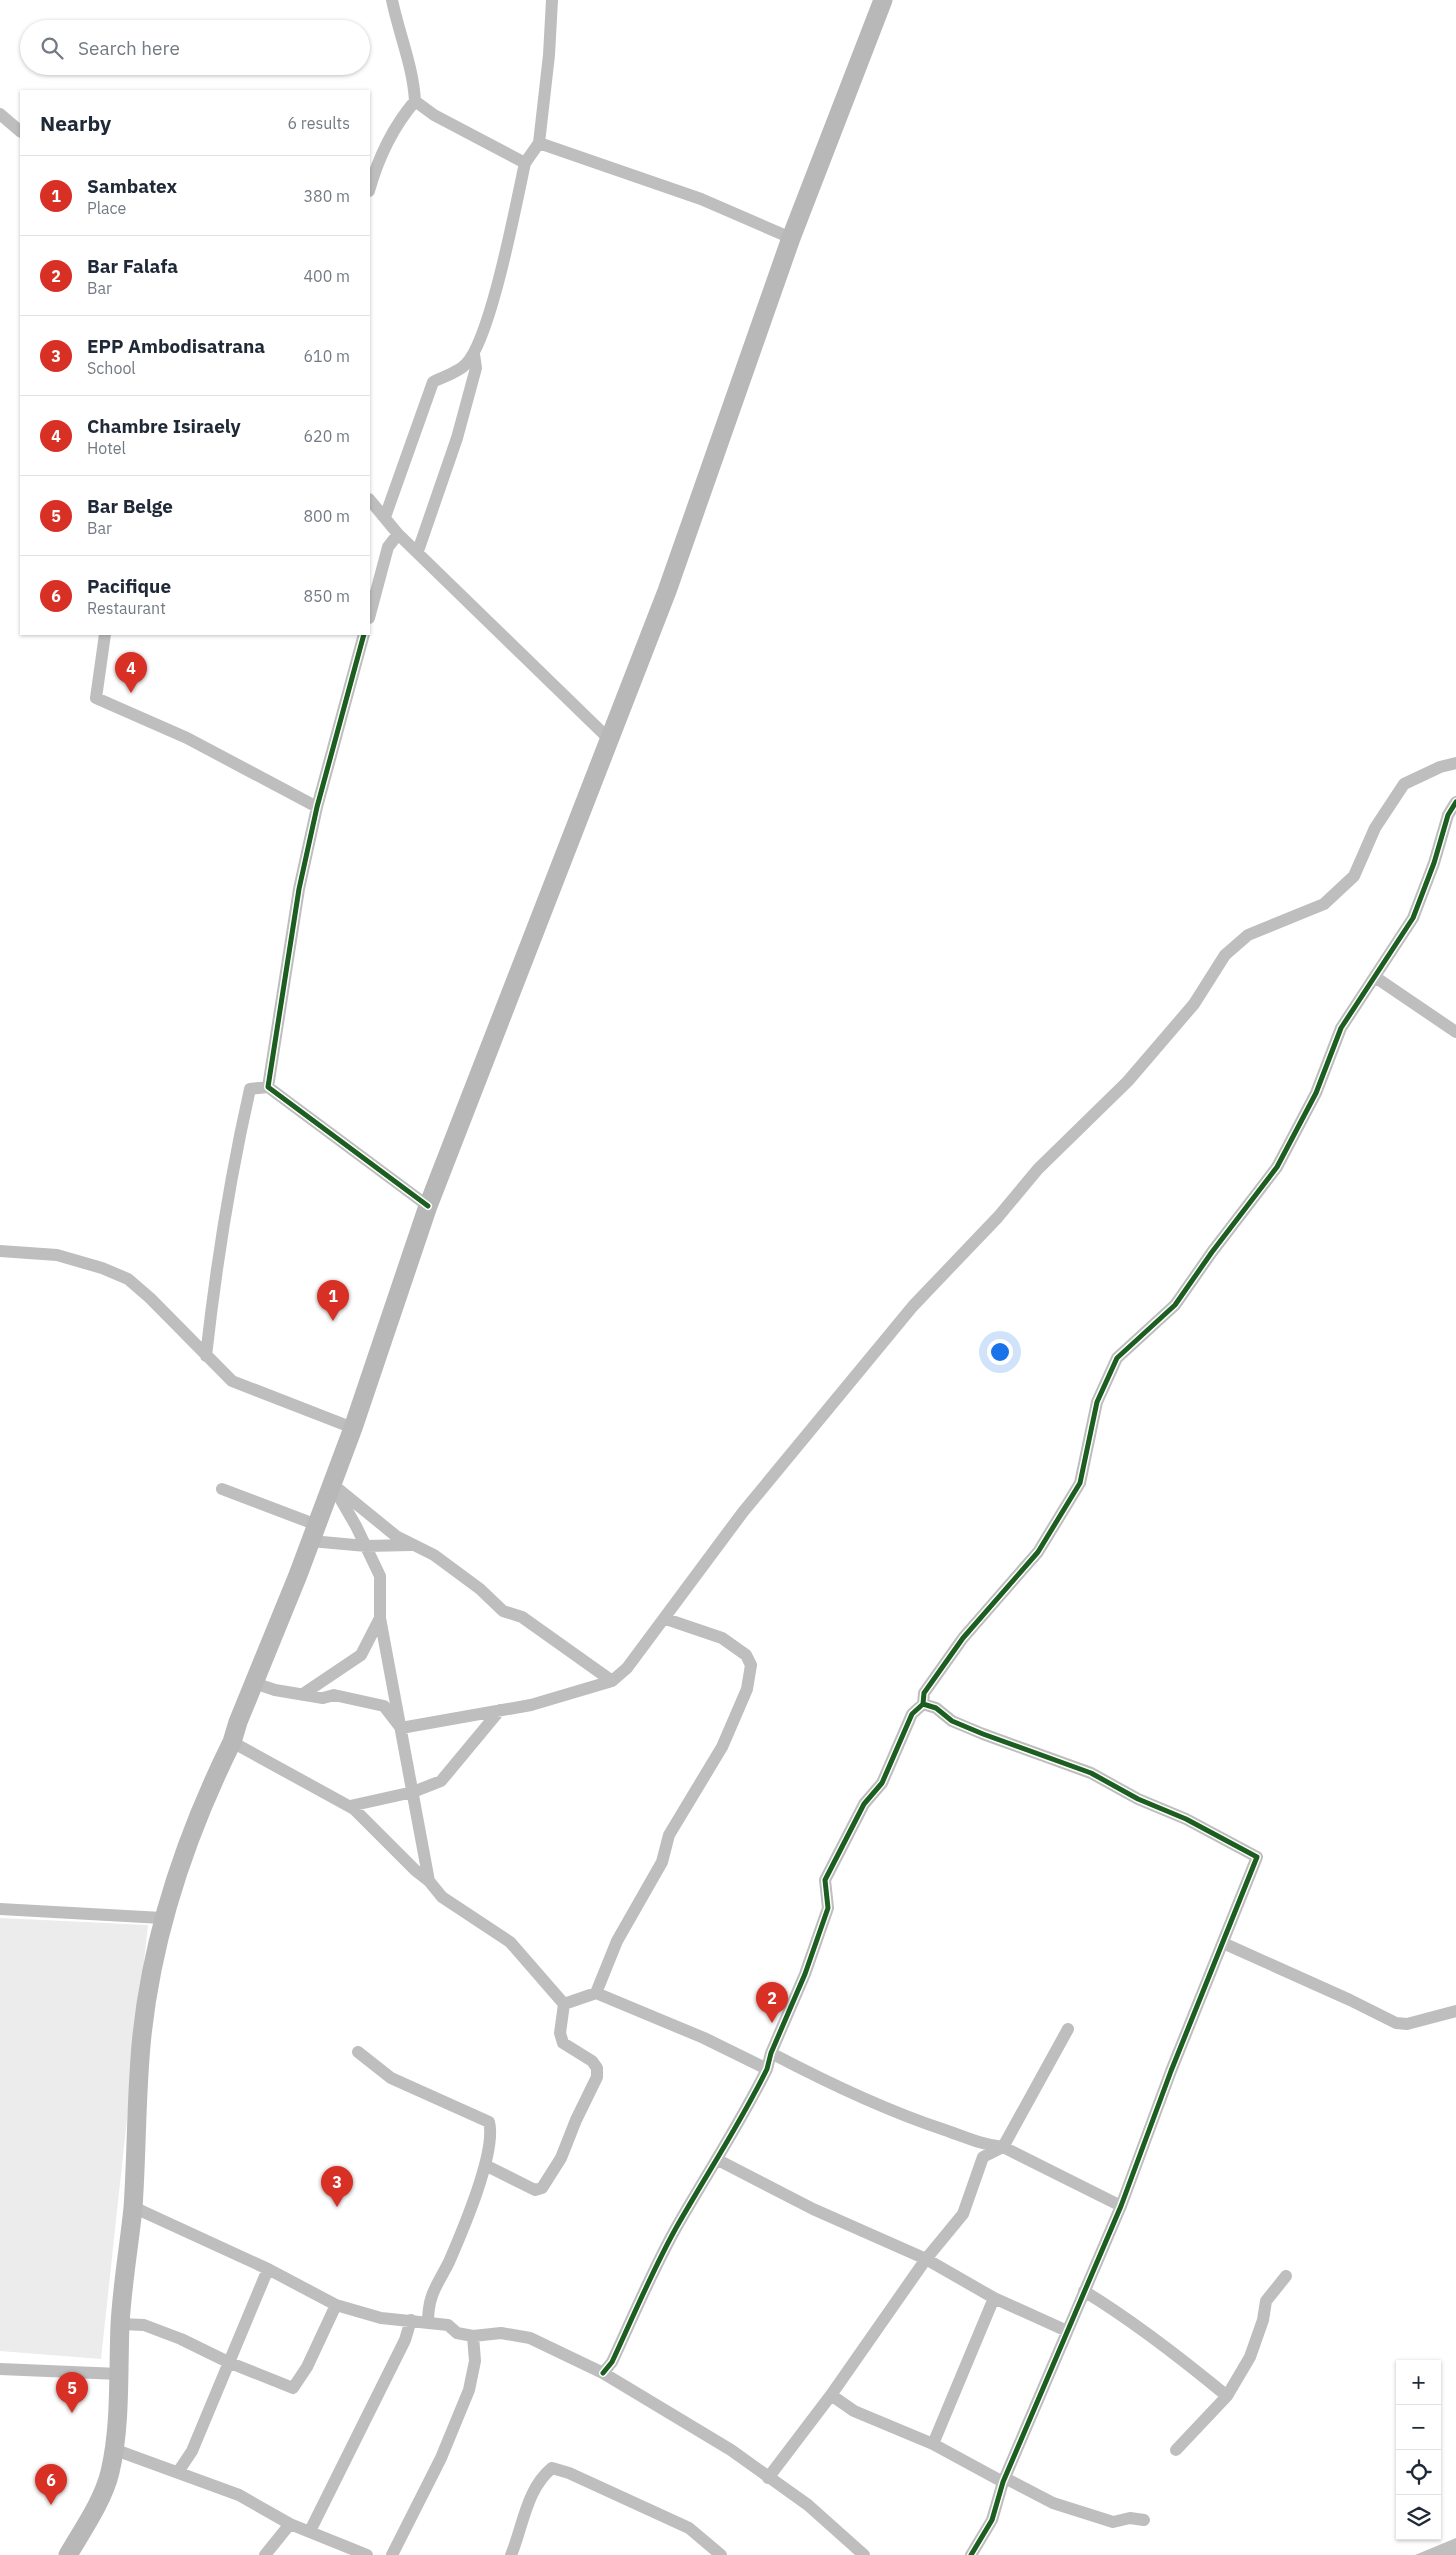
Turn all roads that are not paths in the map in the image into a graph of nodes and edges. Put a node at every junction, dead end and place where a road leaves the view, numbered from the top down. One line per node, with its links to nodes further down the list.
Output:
1 (392, 0): 4 (street)
2 (552, 0): 7 (street)
3 (883, 0): 10 (main road)
4 (416, 101): 8 (street); 9 (street)
5 (0, 114): 6 (street)
6 (20, 131)
7 (539, 143): 8 (street); 10 (street)
8 (525, 163): 11 (street)
9 (370, 188)
10 (791, 238): 19 (main road)
11 (474, 354): 13 (street); 15 (street)
12 (370, 501): 13 (street)
13 (385, 517): 14 (street)
14 (398, 534): 15 (street); 16 (street)
15 (418, 551): 19 (street)
16 (370, 614)
17 (105, 635): 22 (street)
18 (364, 635): 22 (street)
19 (610, 740): 26 (main road)
20 (1456, 763): 36 (street)
21 (1456, 802): 23 (street)
22 (317, 807): 25 (street)
23 (1375, 977): 24 (street); 40 (street)
24 (1456, 1032)
25 (268, 1086): 26 (street); 28 (street)
26 (428, 1206): 29 (main road)
27 (0, 1251): 28 (street)
28 (206, 1356): 29 (street)
29 (353, 1428): 30 (main road)
30 (332, 1484): 32 (main road); 33 (street); 34 (street)
31 (222, 1489): 32 (street)
32 (314, 1533): 34 (street); 38 (main road)
33 (411, 1545): 34 (street); 37 (street)
34 (366, 1546): 35 (street)
35 (380, 1618): 39 (street); 42 (street)
36 (666, 1619): 37 (street); 50 (street)
37 (612, 1681): 41 (street)
38 (254, 1683): 39 (street); 43 (main road)
39 (303, 1694): 42 (street)
40 (923, 1704): 49 (street); 55 (street)
41 (500, 1710): 42 (street); 44 (street)
42 (401, 1728): 44 (street)
43 (232, 1742): 45 (street); 48 (main road)
44 (413, 1792): 45 (street); 46 (street)
45 (350, 1806): 46 (street)
46 (429, 1881): 51 (street)
47 (0, 1910): 48 (street)
48 (162, 1918): 61 (main road)
49 (1223, 1943): 52 (street); 60 (street)
50 (596, 1993): 51 (street); 56 (street)
51 (564, 2004): 59 (street)
52 (1456, 2010)
53 (1068, 2029): 57 (street)
54 (358, 2052): 59 (street)
55 (771, 2053): 56 (street); 57 (street)
56 (767, 2069): 58 (street)
57 (1003, 2147): 60 (street); 62 (street)
58 (718, 2160): 62 (street); 75 (street)
59 (485, 2165): 69 (street)
60 (1121, 2206): 65 (street)
61 (133, 2207): 63 (street); 70 (main road)
62 (926, 2259): 66 (street); 77 (street)
63 (268, 2269): 67 (street); 73 (street)
64 (1286, 2276): 78 (street)
65 (1084, 2291): 71 (street); 78 (street)
66 (994, 2298): 71 (street); 79 (street)
67 (336, 2305): 68 (street); 73 (street)
68 (410, 2320): 69 (street); 87 (street)
69 (428, 2323): 72 (street)
70 (120, 2324): 73 (street); 76 (main road)
71 (1067, 2331): 84 (street)
72 (472, 2336): 75 (street); 88 (street)
73 (228, 2362): 82 (street)
74 (0, 2368): 76 (street)
75 (604, 2373): 83 (street)
76 (119, 2374): 80 (main road)
77 (831, 2395): 79 (street); 83 (street)
78 (1227, 2396): 81 (street)
79 (933, 2444): 84 (street)
80 (113, 2448): 82 (street); 89 (main road)
81 (1176, 2450)
82 (178, 2472): 86 (street)
83 (768, 2478): 94 (street)
84 (1004, 2480): 85 (street); 95 (street)
85 (1144, 2520)
86 (290, 2524): 87 (street); 90 (street)
87 (310, 2531): 91 (street)
88 (395, 2554)
89 (68, 2555)
90 (265, 2555)
91 (367, 2555)
92 (511, 2555): 93 (street)
93 (721, 2555)
94 (864, 2555)
95 (971, 2555)

